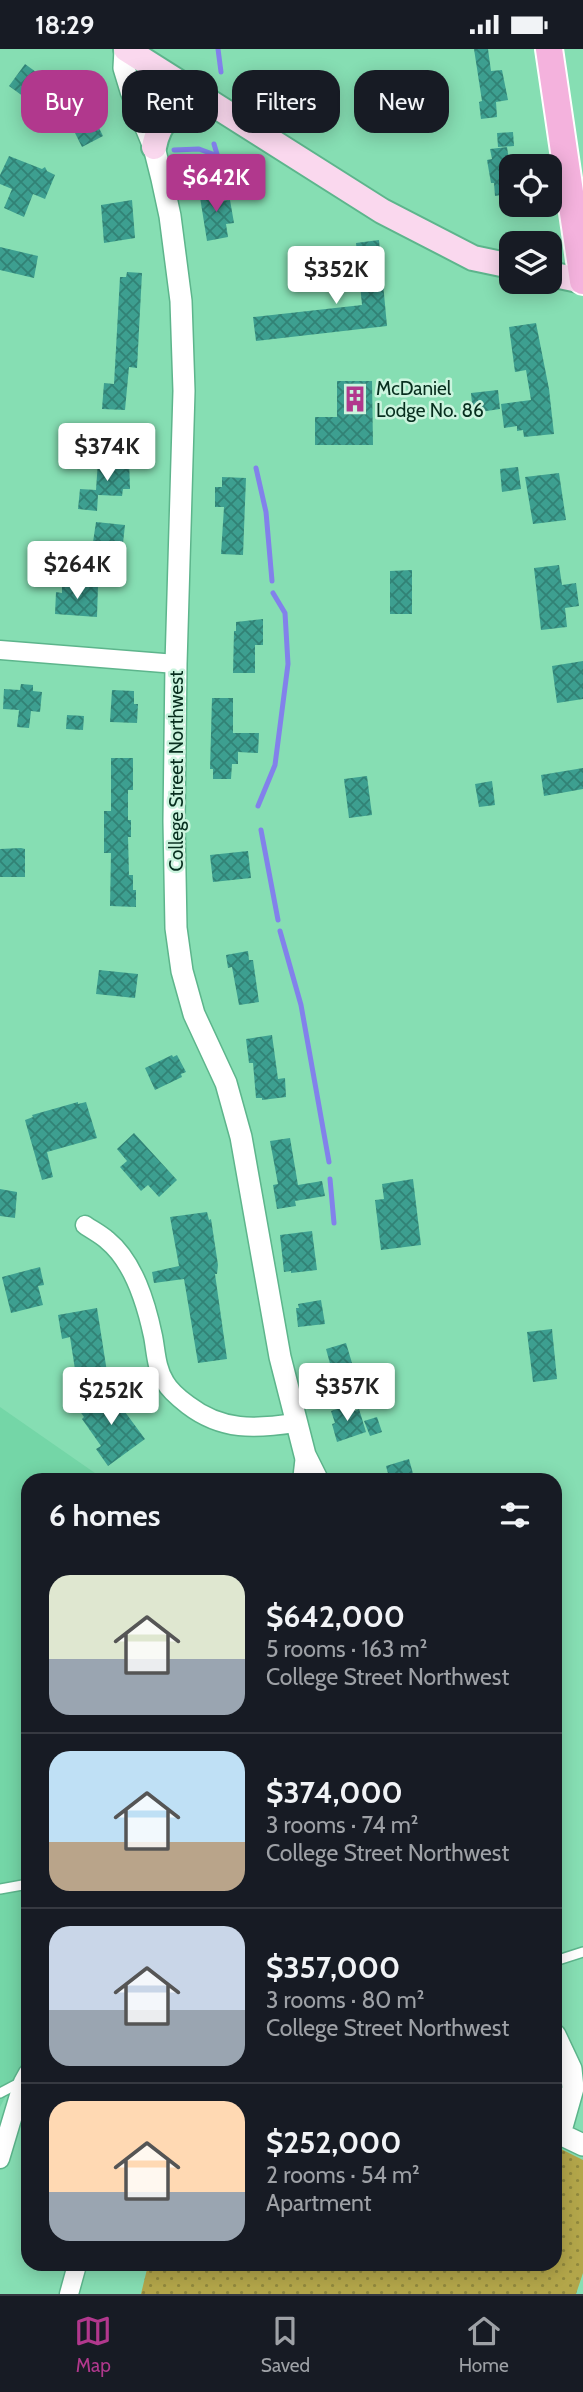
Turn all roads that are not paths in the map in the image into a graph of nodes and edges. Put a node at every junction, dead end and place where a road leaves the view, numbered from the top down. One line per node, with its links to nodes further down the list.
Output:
1 (126, 49): 3 (main road); 6 (street, College Street Northwest)
2 (550, 49): 9 (main road)
3 (160, 70)
4 (218, 107): 7 (main road)
5 (157, 133): 6 (main road)
6 (154, 147): 11 (street, College Street Northwest)
7 (499, 263)
8 (562, 277): 9 (main road)
9 (583, 281)
10 (0, 650): 11 (street)
11 (176, 664): 13 (street, College Street Northwest)
12 (85, 1225): 13 (street)
13 (295, 1423): 14 (street, College Street Northwest)
14 (305, 1455): 15 (street); 16 (street, College Street Northwest)
15 (303, 1473)
16 (314, 1473)
17 (21, 1885): 18 (lane)
18 (0, 1889)
19 (583, 1952): 20 (lane)
20 (562, 1959)
21 (562, 2051): 25 (street)
22 (21, 2082): 23 (lane)
23 (0, 2093)
24 (21, 2094): 28 (street)
25 (562, 2118)
26 (562, 2134): 27 (street)
27 (583, 2145)
28 (0, 2159)
29 (75, 2271): 30 (street)
30 (69, 2294)

